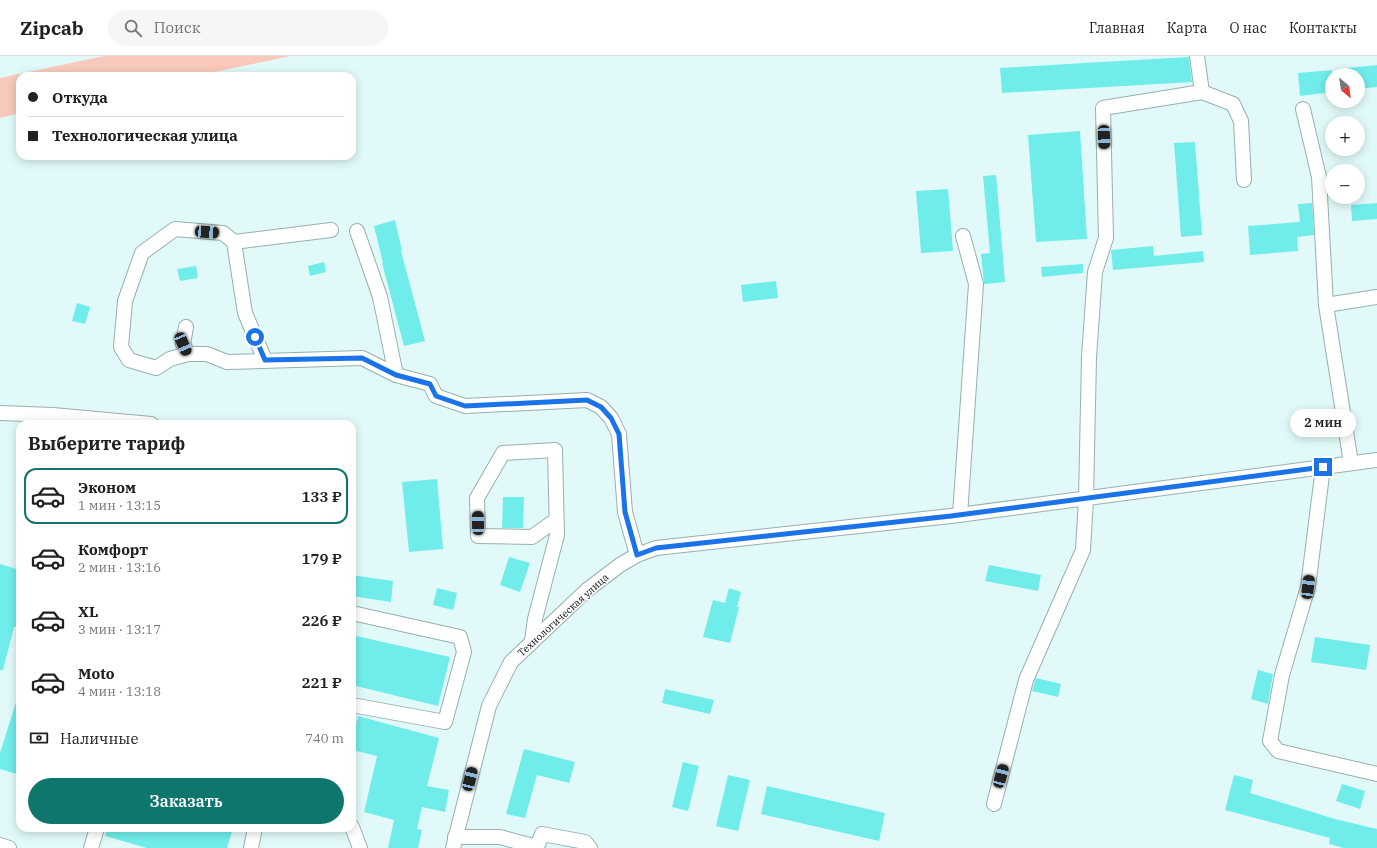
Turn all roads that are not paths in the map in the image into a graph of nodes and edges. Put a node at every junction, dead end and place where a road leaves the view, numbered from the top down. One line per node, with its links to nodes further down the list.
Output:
1 (1197, 56): 2 (street)
2 (1202, 92): 4 (street); 20 (street)
3 (1303, 109): 10 (street)
4 (1244, 180)
5 (331, 230): 8 (street)
6 (357, 231): 14 (street)
7 (963, 236): 21 (street)
8 (234, 242): 12 (street); 13 (street)
9 (1377, 297): 10 (street)
10 (1326, 305): 18 (street)
11 (186, 327): 12 (street)
12 (188, 354): 13 (street)
13 (265, 360): 14 (street)
14 (396, 375): 23 (street)
15 (0, 413): 16 (street)
16 (52, 420)
17 (1377, 460): 18 (street, Технологическая улица)
18 (1351, 464): 19 (street, Технологическая улица)
19 (1323, 467): 20 (street, Технологическая улица); 27 (street)
20 (1086, 499): 21 (street, Технологическая улица); 28 (street)
21 (960, 515): 23 (street, Технологическая улица)
22 (556, 520): 22 (street); 25 (street)
23 (637, 555): 25 (street, Технологическая улица)
24 (356, 614): 26 (street)
25 (532, 641): 32 (street, Технологическая улица)
26 (356, 707)
27 (1377, 774)
28 (994, 804)
29 (96, 832): 35 (street)
30 (254, 832): 36 (street)
31 (354, 832): 37 (street)
32 (454, 842): 38 (street)
33 (0, 845): 34 (street)
34 (9, 848)
35 (91, 848)
36 (250, 848)
37 (360, 848)
38 (537, 848): 39 (street)
39 (590, 848)

